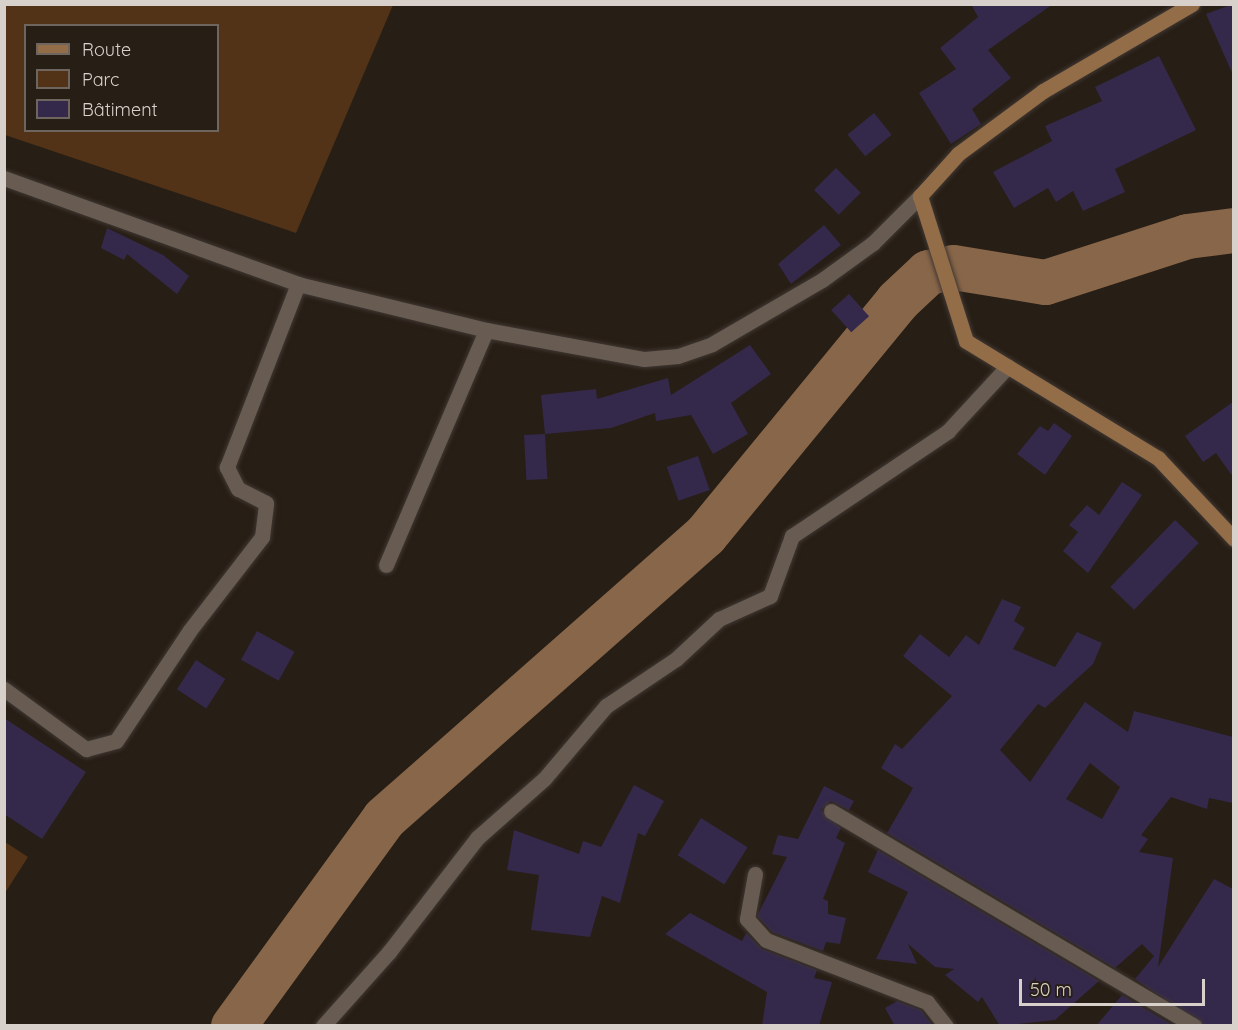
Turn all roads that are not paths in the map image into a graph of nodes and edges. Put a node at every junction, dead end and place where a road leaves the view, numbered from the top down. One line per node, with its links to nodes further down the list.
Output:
1 (1186, 6): 3 (street)
2 (4, 178): 4 (street)
3 (920, 196): 5 (street); 6 (street)
4 (298, 284): 5 (street); 9 (street)
5 (486, 330): 8 (street)
6 (1008, 366): 7 (street); 12 (street)
7 (1233, 539)
8 (386, 565)
9 (4, 688)
10 (831, 811): 14 (street)
11 (755, 874): 13 (street)
12 (323, 1026)
13 (946, 1026)
14 (1194, 1026)

